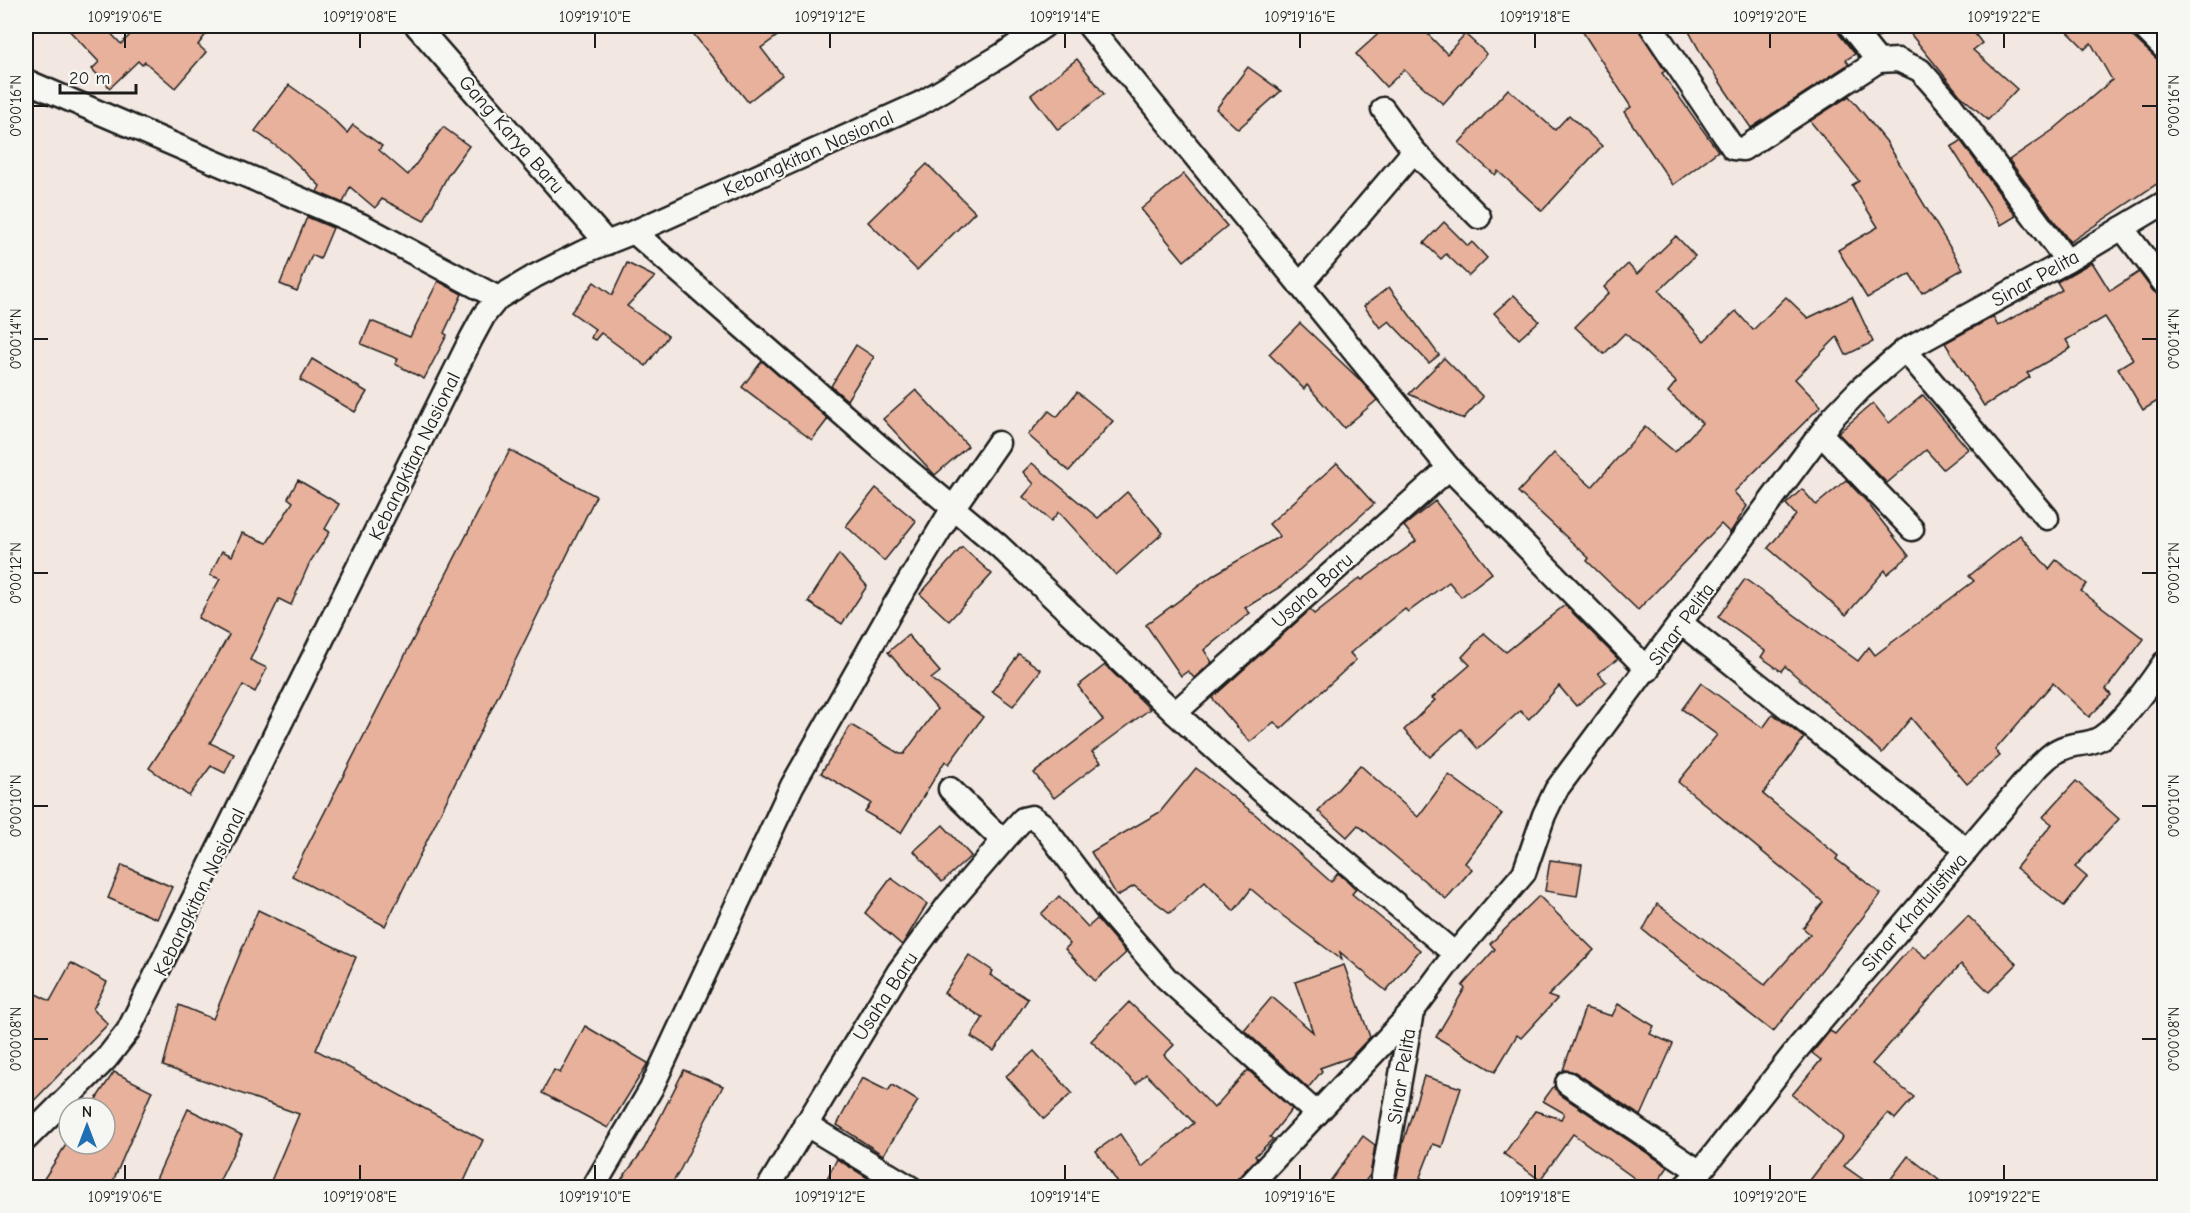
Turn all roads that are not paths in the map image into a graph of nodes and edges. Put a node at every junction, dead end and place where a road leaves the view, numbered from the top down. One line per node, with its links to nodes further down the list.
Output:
1 (417, 26): 16 (street, Gang Karya Baru)
2 (1044, 26): 15 (street, Kebangkitan Nasional)
3 (1089, 26): 19 (street)
4 (1651, 26): 8 (street)
5 (1850, 26): 8 (street)
6 (2142, 26): 7 (street)
7 (2164, 48)
8 (1878, 61): 17 (street)
9 (26, 81): 20 (street)
10 (1383, 109): 11 (street)
11 (1414, 151): 13 (street); 19 (street)
12 (2164, 203): 14 (street, Sinar Pelita)
13 (1479, 217)
14 (2122, 228): 17 (street, Sinar Pelita); 18 (street)
15 (634, 232): 16 (street, Kebangkitan Nasional); 25 (street)
16 (607, 243): 20 (street, Kebangkitan Nasional)
17 (2067, 261): 21 (street, Sinar Pelita)
18 (2164, 282)
19 (1300, 285): 24 (street)
20 (498, 298): 40 (street, Kebangkitan Nasional)
21 (1905, 350): 22 (street, Sinar Pelita); 26 (street)
22 (1821, 435): 27 (street); 28 (street, Sinar Pelita)
23 (998, 443): 25 (street)
24 (1449, 468): 30 (street); 31 (street, Usaha Baru)
25 (953, 508): 31 (street); 43 (street)
26 (2047, 518)
27 (1912, 529)
28 (1682, 624): 30 (street, Sinar Pelita); 34 (street)
29 (2164, 663): 34 (street, Sinar Khatulistiwa)
30 (1648, 670): 35 (street, Sinar Pelita)
31 (1174, 712): 35 (street)
32 (950, 789): 33 (street)
33 (1003, 842): 38 (street, Usaha Baru); 39 (street, Usaha Baru)
34 (1967, 850): 41 (street, Sinar Khatulistiwa)
35 (1455, 954): 36 (street, Sinar Pelita)
36 (1412, 1012): 38 (street); 46 (street, Sinar Pelita)
37 (1567, 1083): 41 (street)
38 (1317, 1114): 42 (street)
39 (805, 1124): 44 (street, Usaha Baru); 45 (street)
40 (26, 1139)
41 (1700, 1172): 47 (street, Sinar Khatulistiwa)
42 (1260, 1183)
43 (593, 1188)
44 (768, 1188)
45 (911, 1188)
46 (1381, 1188)
47 (1683, 1188)

